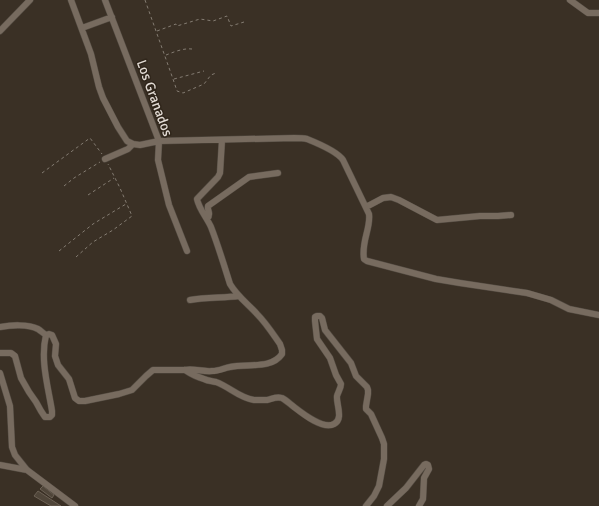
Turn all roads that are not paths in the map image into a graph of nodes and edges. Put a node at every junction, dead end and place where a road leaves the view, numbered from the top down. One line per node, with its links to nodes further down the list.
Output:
1 (30, 0): 8 (street)
2 (72, 0): 7 (street)
3 (105, 0): 6 (street, Los Granados)
4 (570, 0): 5 (street)
5 (599, 13)
6 (112, 17): 7 (street); 10 (street, Los Granados)
7 (82, 28): 11 (street)
8 (0, 31)
9 (222, 140): 10 (street); 14 (street); 16 (street)
10 (159, 141): 11 (street); 17 (street, Los Granados)
11 (133, 144): 12 (street)
12 (105, 159)
13 (278, 173): 16 (street)
14 (366, 207): 15 (street); 20 (street)
15 (511, 215)
16 (207, 220): 18 (street)
17 (187, 251)
18 (239, 296): 19 (street); 24 (street)
19 (190, 300)
20 (599, 315)
21 (0, 327): 22 (street)
22 (46, 335): 23 (street); 24 (street)
23 (0, 353)
24 (185, 370): 29 (street)
25 (0, 373): 27 (street)
26 (0, 465): 27 (street)
27 (26, 470): 28 (street)
28 (75, 506)
29 (366, 506)
30 (387, 506): 31 (street)
31 (419, 506)

